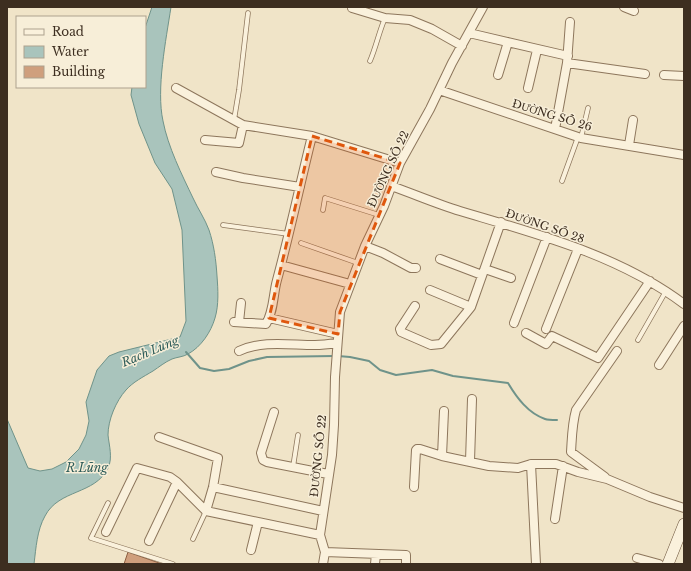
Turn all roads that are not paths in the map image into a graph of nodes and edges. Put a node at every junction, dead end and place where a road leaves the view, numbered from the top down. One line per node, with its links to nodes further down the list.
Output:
1 (483, 7): 8 (street, ĐƯỜNG SỐ 22)
2 (624, 7): 4 (street)
3 (352, 8): 6 (street)
4 (634, 11)
5 (248, 13): 22 (lane)
6 (385, 18): 10 (street); 13 (lane)
7 (570, 22): 12 (street)
8 (469, 33): 9 (street); 10 (street, ĐƯỜNG SỐ 22)
9 (508, 42): 11 (street); 15 (street)
10 (462, 46): 20 (street, ĐƯỜNG SỐ 22)
11 (537, 50): 12 (street); 19 (street)
12 (567, 60): 14 (street); 25 (street)
13 (370, 61)
14 (645, 74)
15 (498, 75)
16 (664, 75): 17 (street)
17 (684, 76)
18 (176, 88): 22 (street)
19 (528, 88)
20 (439, 90): 25 (street, ĐƯỜNG SỐ 26); 31 (street, ĐƯỜNG SỐ 22)
21 (588, 108): 27 (lane)
22 (234, 120): 24 (street)
23 (633, 120): 29 (street)
24 (243, 125): 26 (street); 28 (street)
25 (555, 128): 27 (street, ĐƯỜNG SỐ 26)
26 (312, 136): 31 (street); 35 (street)
27 (580, 138): 29 (street, ĐƯỜNG SỐ 26); 33 (lane)
28 (205, 140)
29 (629, 145): 30 (street, ĐƯỜNG SỐ 26)
30 (684, 155)
31 (400, 163): 34 (street, ĐƯỜNG SỐ 22)
32 (216, 172): 35 (street)
33 (562, 180)
34 (391, 186): 37 (street, ĐƯỜNG SỐ 22); 38 (street, ĐƯỜNG SỐ 28)
35 (300, 187): 40 (street)
36 (323, 210): 37 (lane)
37 (380, 215): 43 (street, ĐƯỜNG SỐ 22)
38 (501, 222): 41 (street, ĐƯỜNG SỐ 28); 49 (street)
39 (223, 225): 40 (lane)
40 (289, 234): 47 (street)
41 (547, 237): 44 (street, ĐƯỜNG SỐ 28); 60 (street)
42 (301, 243): 46 (lane)
43 (366, 246): 46 (street, ĐƯỜNG SỐ 22); 48 (street)
44 (578, 249): 51 (street, ĐƯỜNG SỐ 28); 62 (street)
45 (440, 259): 49 (street)
46 (358, 263): 52 (street, ĐƯỜNG SỐ 22)
47 (281, 265): 52 (street); 59 (street)
48 (416, 268)
49 (483, 272): 50 (street); 58 (street)
50 (512, 278)
51 (650, 281): 54 (street, ĐƯỜNG SỐ 28); 63 (street)
52 (350, 284): 64 (street, ĐƯỜNG SỐ 22)
53 (430, 290): 58 (street)
54 (666, 290): 56 (street, ĐƯỜNG SỐ 28); 65 (lane)
55 (241, 303): 59 (street)
56 (684, 304)
57 (415, 306): 58 (street)
58 (471, 307)
59 (269, 318): 64 (street)
60 (514, 323)
61 (684, 326): 69 (street)
62 (546, 329)
63 (526, 333)
64 (338, 334): 66 (street, ĐƯỜNG SỐ 22)
65 (638, 340)
66 (337, 346): 67 (street); 80 (street, ĐƯỜNG SỐ 22)
67 (239, 350)
68 (617, 351): 81 (street)
69 (659, 365)
70 (472, 399): 76 (street)
71 (444, 411): 75 (street)
72 (274, 412): 79 (street)
73 (298, 435): 79 (lane)
74 (159, 437): 83 (street)
75 (442, 456): 76 (street); 84 (street)
76 (470, 461): 77 (street)
77 (531, 464): 78 (street); 104 (street)
78 (563, 466): 81 (street); 89 (street)
79 (293, 467): 80 (street)
80 (328, 474): 88 (street, ĐƯỜNG SỐ 22)
81 (608, 479): 86 (street)
82 (177, 482): 87 (street); 92 (street); 95 (street)
83 (213, 487): 87 (street); 88 (street)
84 (414, 487)
85 (108, 502): 100 (lane)
86 (684, 508)
87 (206, 511): 90 (street); 94 (lane)
88 (323, 511): 93 (street, ĐƯỜNG SỐ 22)
89 (555, 519)
90 (258, 522): 93 (street); 96 (street)
91 (684, 524): 106 (street)
92 (106, 532)
93 (320, 535): 97 (street, ĐƯỜNG SỐ 22)
94 (193, 539)
95 (149, 541)
96 (251, 550)
97 (325, 552): 98 (street); 101 (street, ĐƯỜNG SỐ 22)
98 (376, 554): 102 (street); 103 (street)
99 (637, 558): 105 (street)
100 (173, 564)
101 (323, 564)
102 (375, 564)
103 (406, 564)
104 (536, 564)
105 (658, 564)
106 (668, 564)

